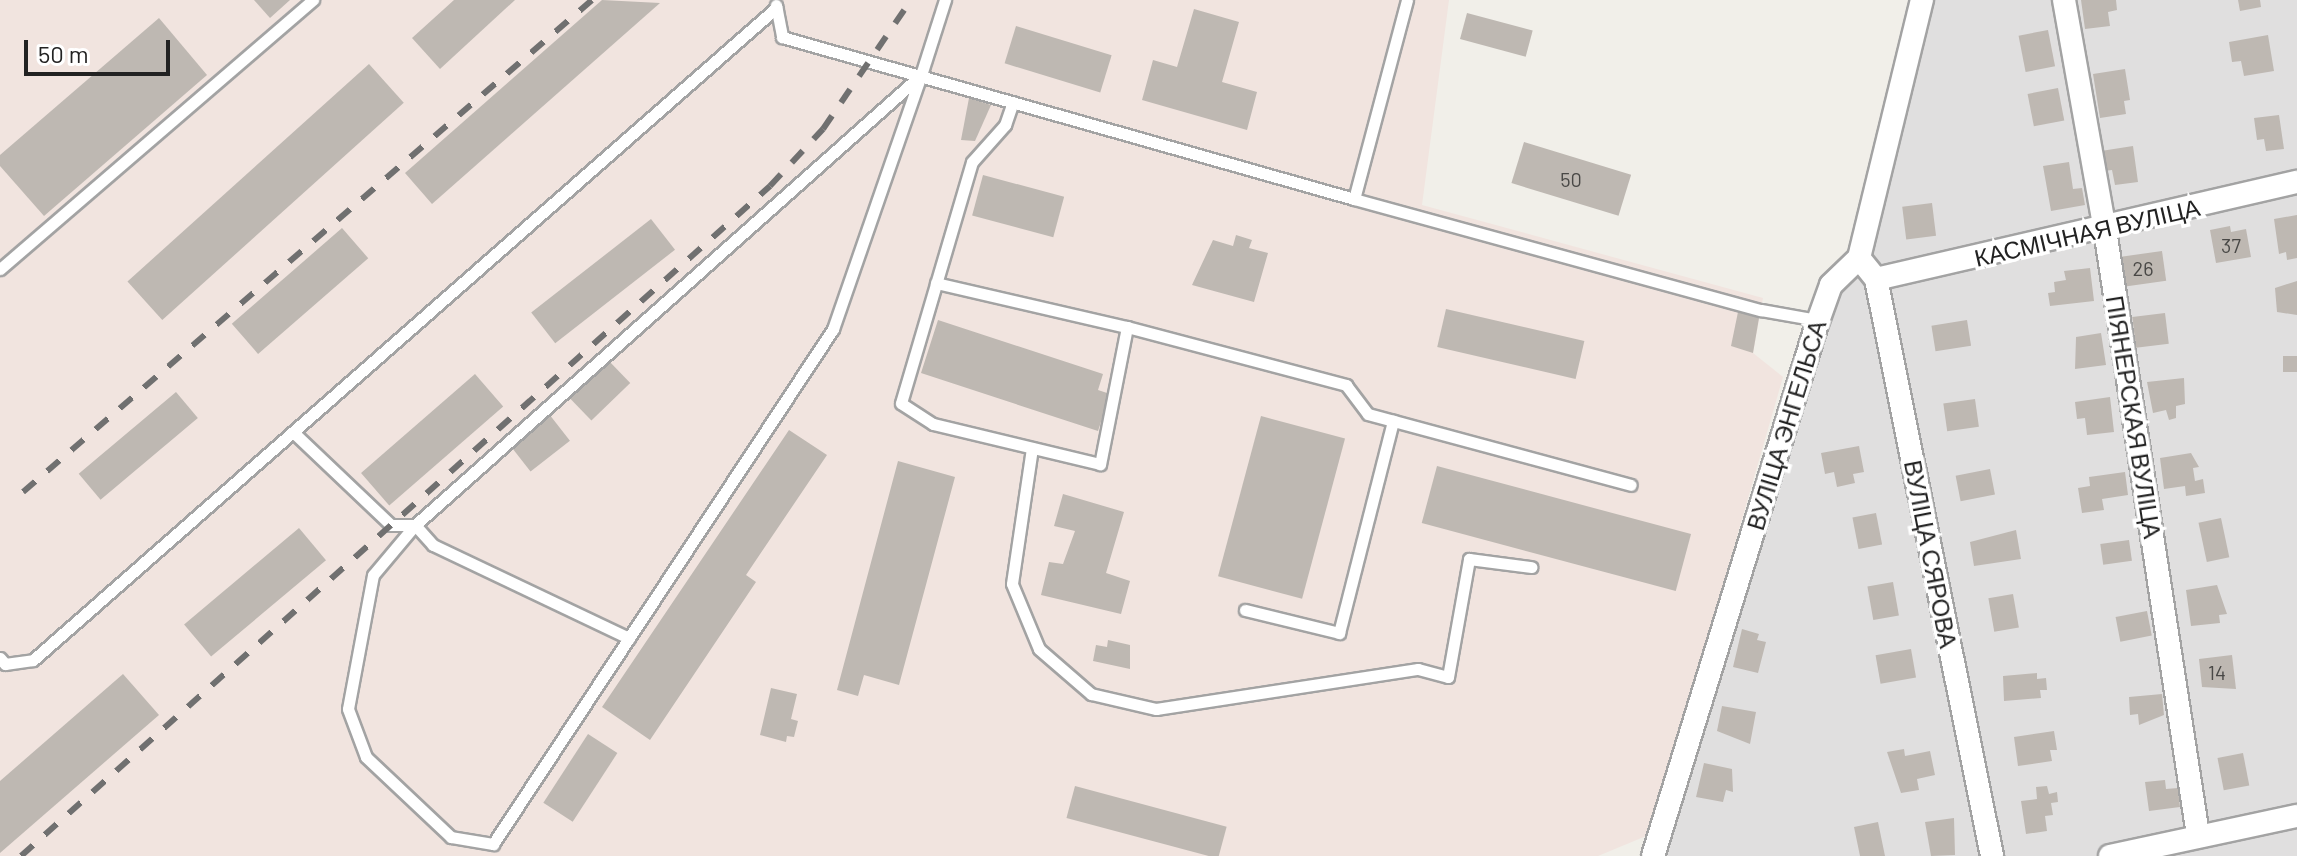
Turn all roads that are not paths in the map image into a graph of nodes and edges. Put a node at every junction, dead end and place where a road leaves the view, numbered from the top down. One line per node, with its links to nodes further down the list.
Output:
1 (313, 0): 13 (lane)
2 (945, 0): 7 (lane)
3 (1407, 0): 10 (lane)
4 (1922, 0): 12 (street)
5 (2064, 0): 11 (street, ПІЯНЕРСКАЯ ВУЛІЦА)
6 (776, 4): 7 (lane); 19 (lane)
7 (921, 75): 8 (lane); 22 (lane); 25 (lane)
8 (1013, 102): 10 (lane); 15 (lane)
9 (2297, 182): 11 (street, КАСМІЧНАЯ ВУЛІЦА)
10 (1354, 199): 16 (lane)
11 (2105, 230): 14 (street, КАСМІЧНАЯ ВУЛІЦА); 28 (street, ПІЯНЕРСКАЯ ВУЛІЦА)
12 (1859, 258): 14 (street, ВУЛІЦА СЯРОВА); 16 (street, ВУЛІЦА ЭНГЕЛЬСА)
13 (0, 269)
14 (1876, 279): 30 (street, ВУЛІЦА СЯРОВА)
15 (936, 283): 17 (lane); 20 (lane)
16 (1818, 320): 29 (street, ВУЛІЦА ЭНГЕЛЬСА)
17 (1127, 327): 18 (lane); 20 (lane)
18 (1393, 421): 21 (lane); 24 (lane)
19 (293, 432): 22 (lane); 26 (lane)
20 (1032, 448): 23 (lane)
21 (1631, 485)
22 (415, 525): 25 (lane); 25 (lane)
23 (1531, 567)
24 (1245, 610)
25 (629, 638)
26 (0, 658)
27 (2297, 816): 28 (street)
28 (2198, 835): 31 (street)
29 (1653, 856)
30 (1992, 856)
31 (2110, 856)

